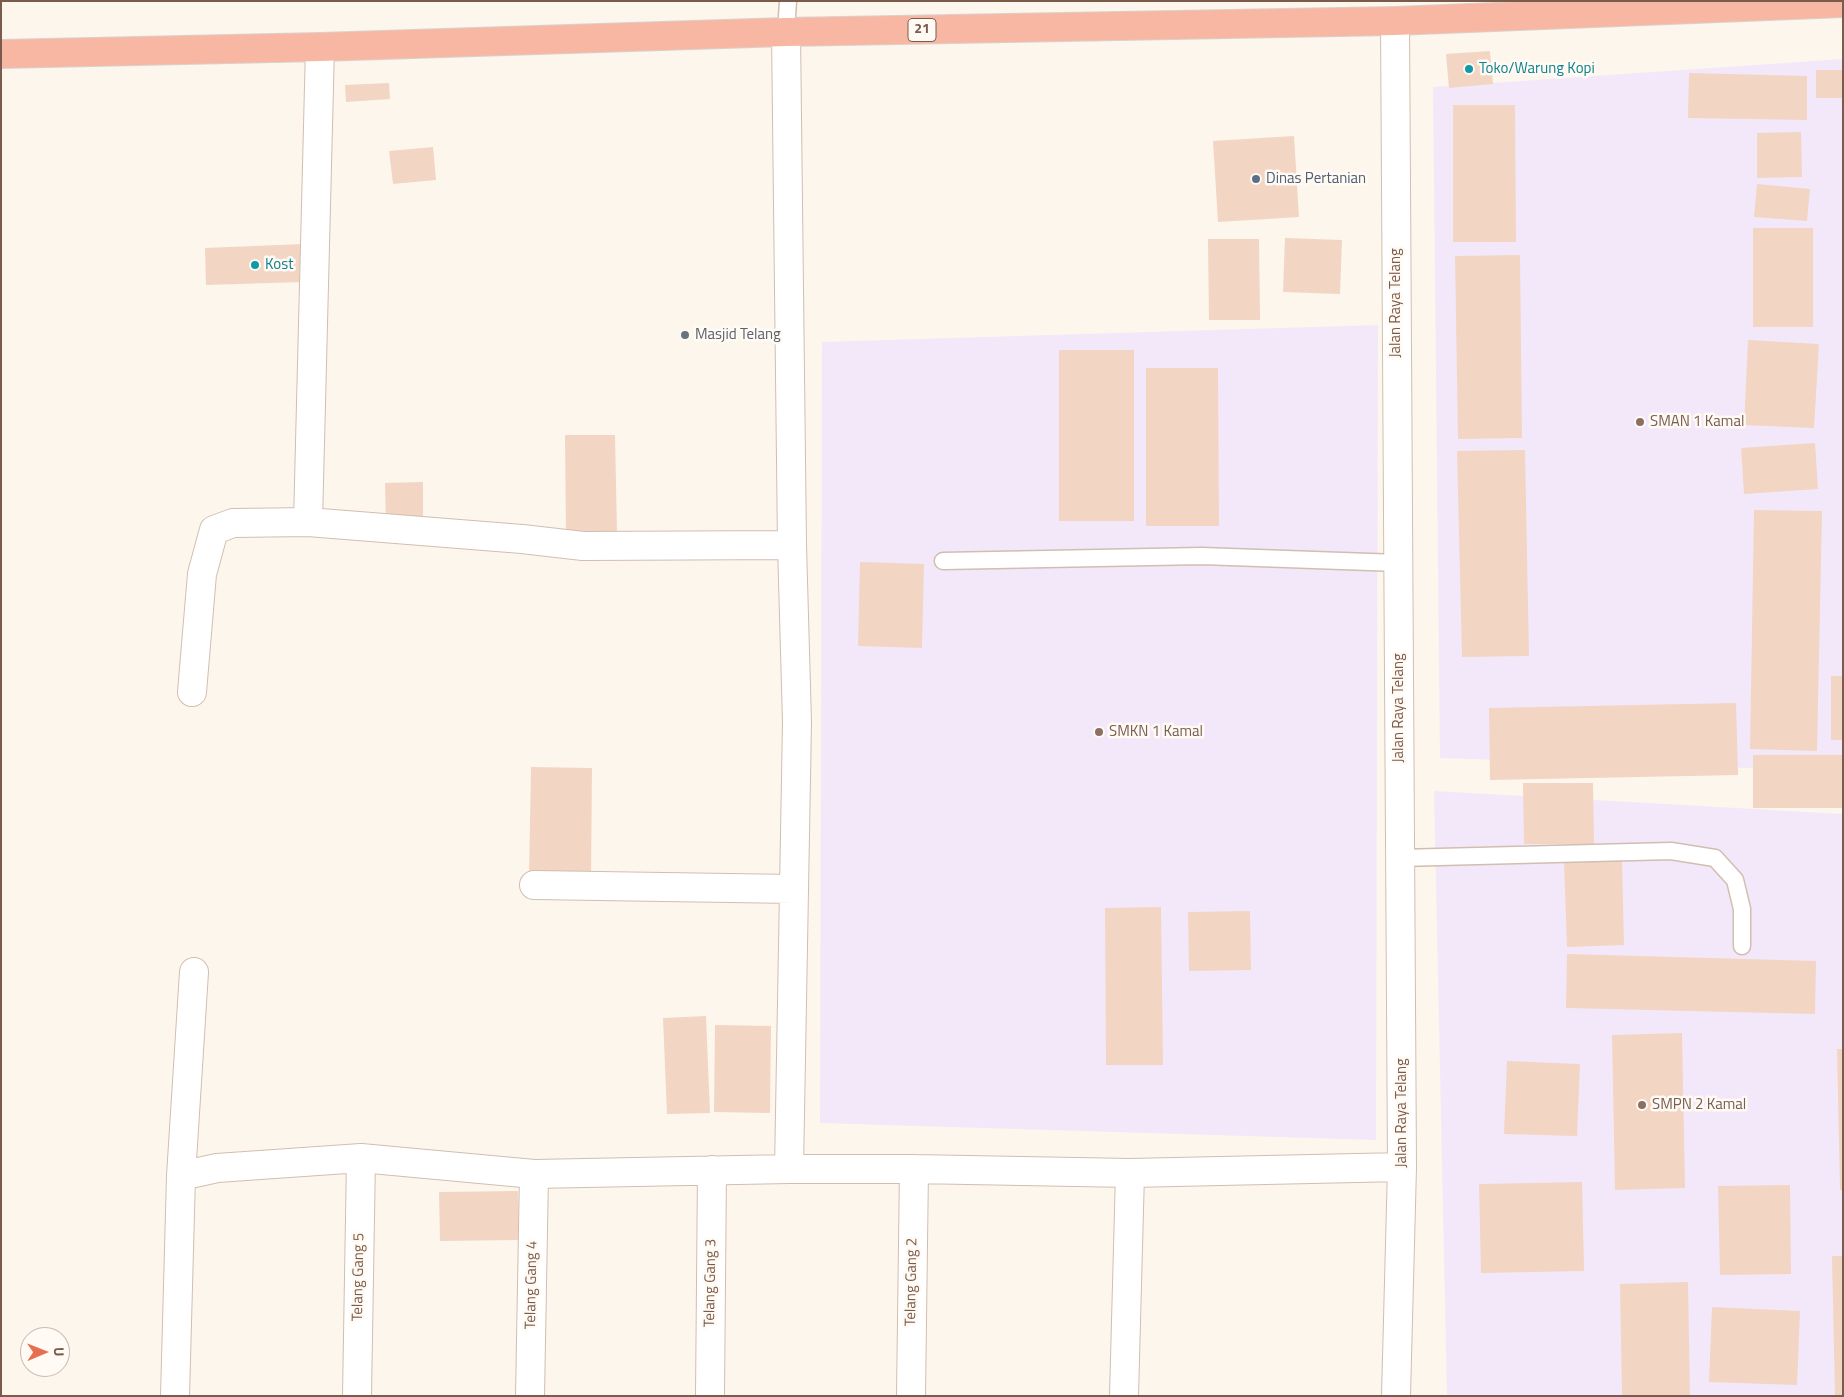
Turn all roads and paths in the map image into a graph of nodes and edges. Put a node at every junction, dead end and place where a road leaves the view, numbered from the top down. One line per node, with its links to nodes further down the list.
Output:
1 (788, 1): 4 (lane)
2 (1843, 3): 3 (highway, 21)
3 (1395, 21): 4 (highway, 21); 10 (street, Jalan Raya Telang)
4 (786, 32): 5 (highway, 21); 8 (street)
5 (320, 47): 6 (highway, 21); 7 (street)
6 (1, 54)
7 (308, 522): 8 (street); 11 (street)
8 (792, 545): 14 (street)
9 (943, 561): 10 (lane)
10 (1398, 563): 12 (street, Jalan Raya Telang)
11 (192, 692)
12 (1400, 858): 15 (lane); 18 (street, Jalan Raya Telang)
13 (534, 885): 14 (street)
14 (794, 889): 19 (street)
15 (1742, 946)
16 (194, 972): 24 (street)
17 (360, 1158): 23 (street); 24 (street); 26 (street, Telang Gang 5)
18 (1402, 1167): 22 (street); 31 (street, Jalan Raya Telang)
19 (788, 1168): 20 (street); 21 (street)
20 (914, 1169): 22 (street); 29 (street, Telang Gang 2)
21 (712, 1170): 23 (street); 28 (street, Telang Gang 3)
22 (1130, 1173): 30 (street)
23 (534, 1174): 27 (street, Telang Gang 4)
24 (181, 1176): 25 (street)
25 (175, 1396)
26 (357, 1396)
27 (530, 1396)
28 (710, 1396)
29 (911, 1396)
30 (1124, 1396)
31 (1396, 1396)

